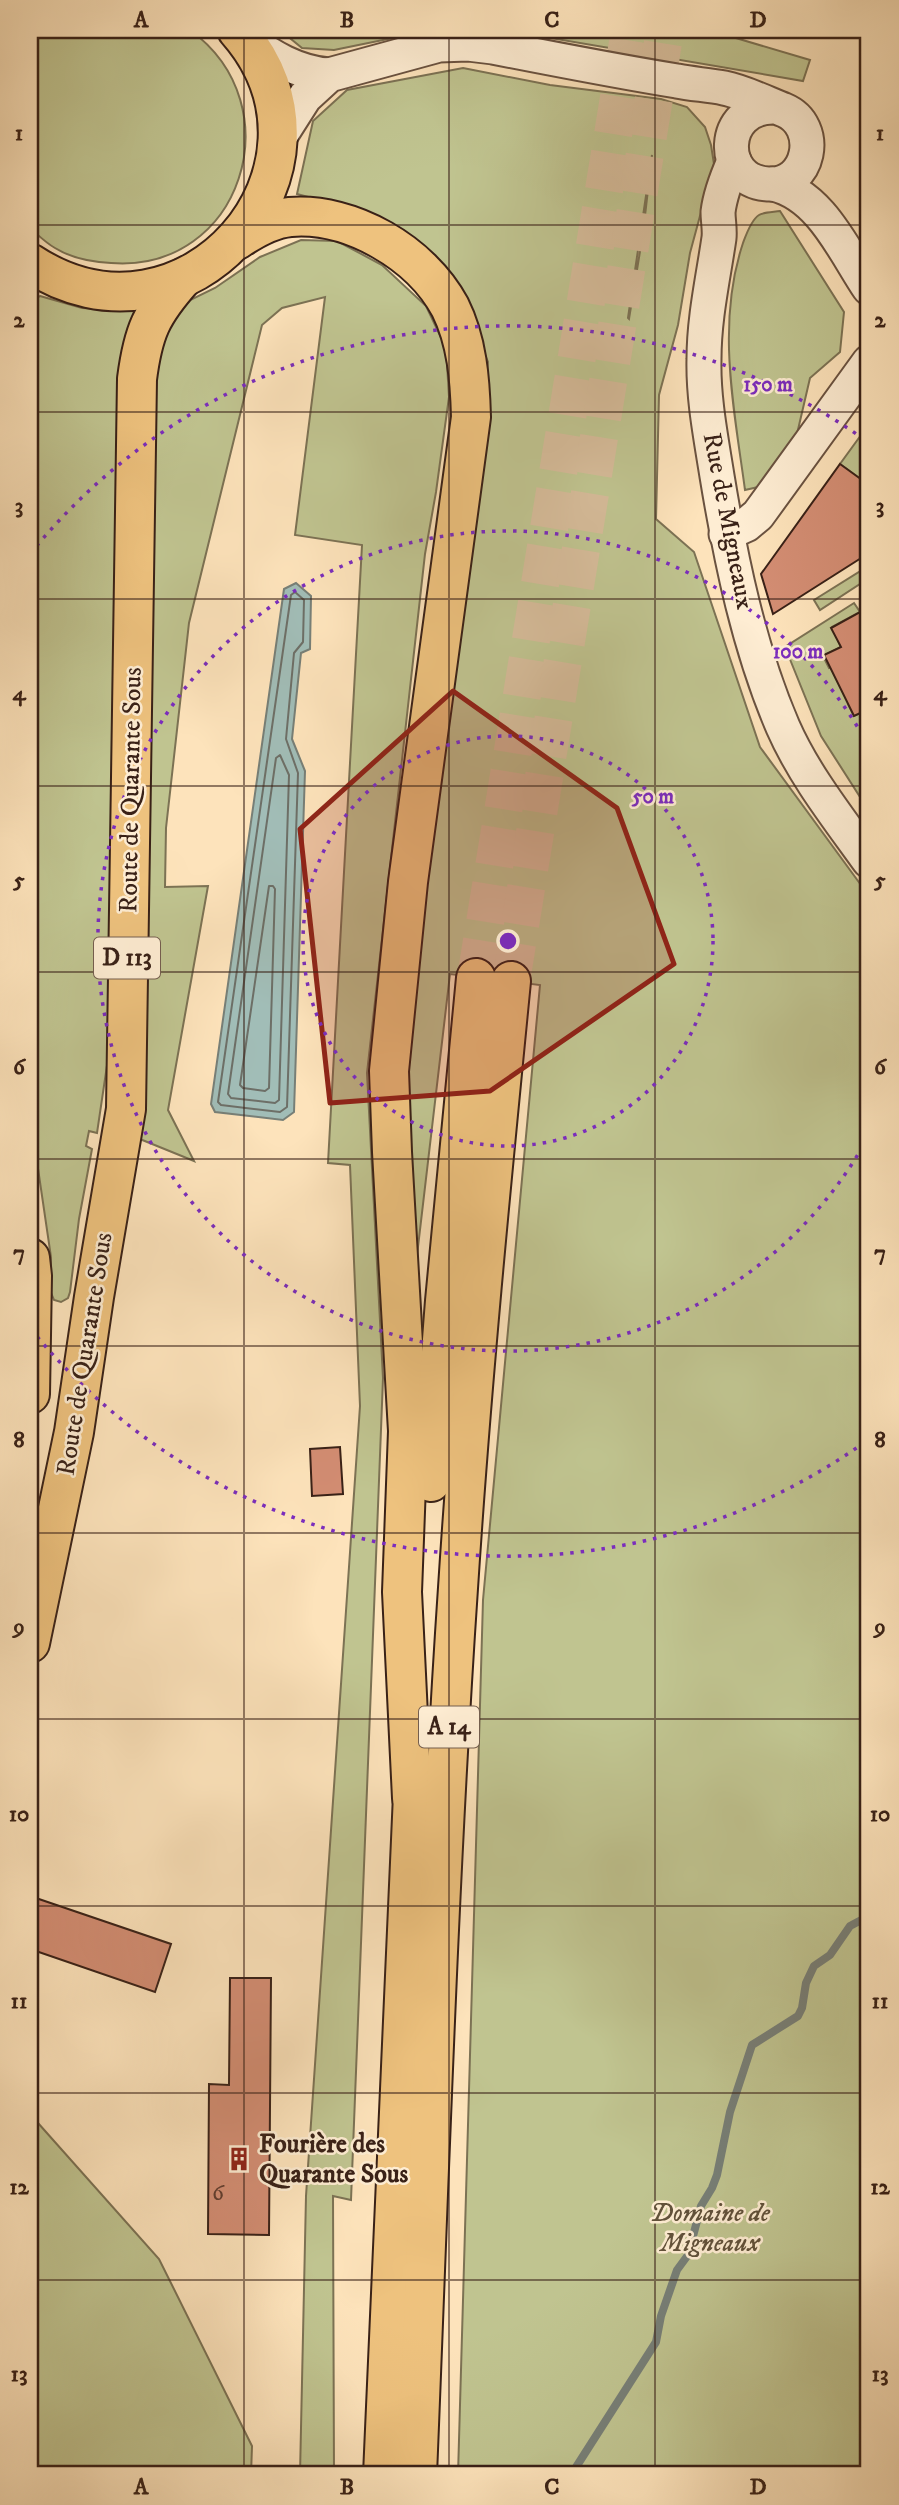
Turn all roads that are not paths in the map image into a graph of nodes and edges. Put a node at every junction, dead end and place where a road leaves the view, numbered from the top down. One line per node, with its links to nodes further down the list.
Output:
1 (241, 34): 2 (street); 5 (main road, Route de Quarante Sous)
2 (329, 75): 3 (street); 5 (street)
3 (679, 82): 4 (street); 6 (street)
4 (773, 107): 6 (street, Rue de Migneaux); 7 (street)
5 (276, 141): 11 (main road, Route de Quarante Sous)
6 (734, 147): 8 (street); 10 (street, Rue de Migneaux)
7 (805, 160): 8 (street, Rue de Migneaux); 9 (street)
8 (771, 184): 9 (street); 10 (street, Rue de Migneaux)
9 (820, 213): 14 (street)
10 (720, 235): 16 (street, Rue de Migneaux)
11 (237, 240): 13 (main road, Route de Quarante Sous); 21 (main road)
12 (30, 262): 13 (main road, Route de Quarante Sous)
13 (183, 278): 20 (main road, Route de Quarante Sous / D 113)
14 (869, 288)
15 (869, 362): 16 (street)
16 (726, 534): 17 (street, Rue de Migneaux)
17 (869, 861)
18 (30, 1258): 19 (main road, Route de Quarante Sous)
19 (30, 1394)
20 (30, 1643)
21 (412, 1798): 22 (main road, A 14); 23 (main road, A 14)
22 (383, 2475)
23 (417, 2475)

